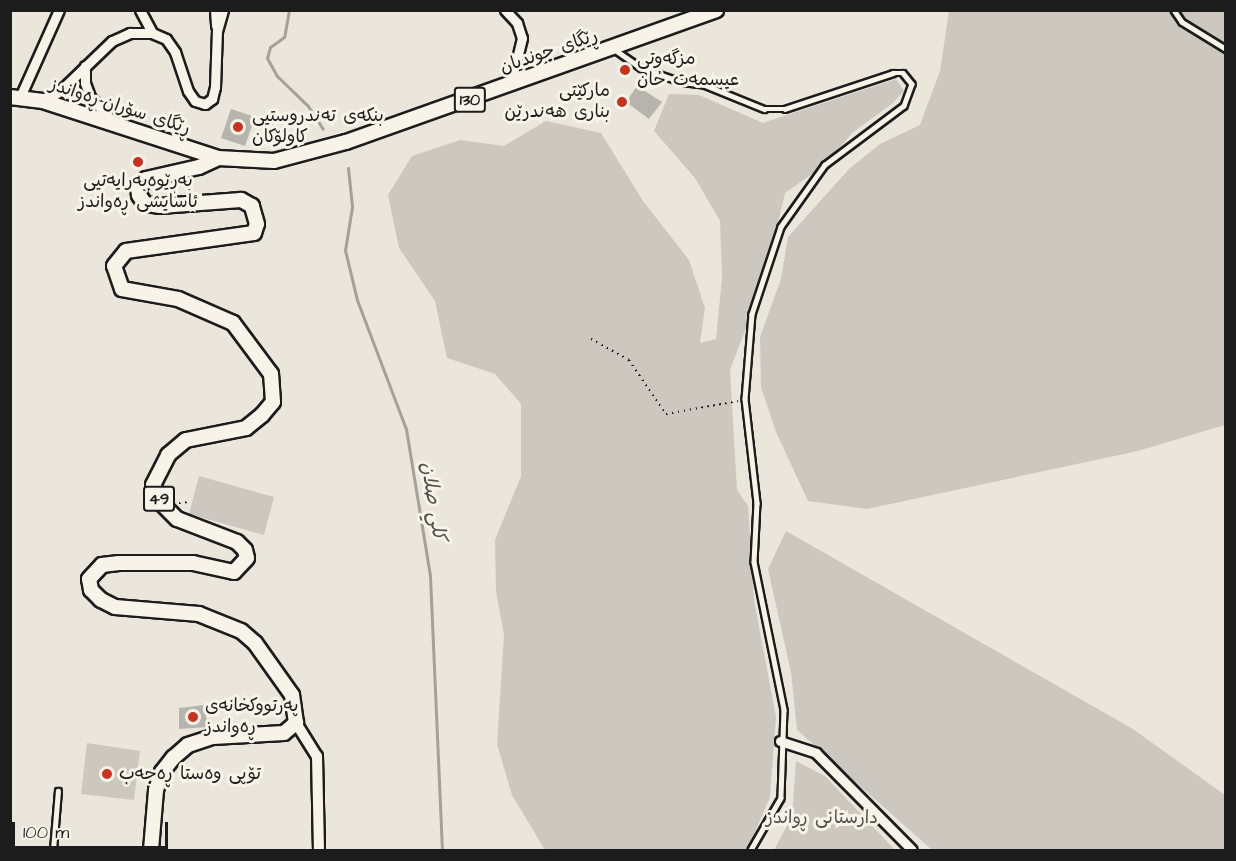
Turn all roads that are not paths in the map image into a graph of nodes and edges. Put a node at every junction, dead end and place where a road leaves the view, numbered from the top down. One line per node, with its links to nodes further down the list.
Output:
1 (59, 10): 15 (street)
2 (140, 10): 10 (street)
3 (215, 10): 9 (street)
4 (223, 10): 9 (street)
5 (505, 10): 14 (street)
6 (716, 10): 8 (main road, ڕێگای جوندیان / 130)
7 (1174, 10): 12 (lane)
8 (702, 13): 11 (main road, ڕێگای جوندیان / 130)
9 (217, 32): 10 (street)
10 (152, 33): 13 (street)
11 (614, 49): 14 (main road, ڕێگای جوندیان / 130); 20 (lane)
12 (1226, 49)
13 (86, 66): 16 (street); 17 (street)
14 (511, 83): 18 (main road, ڕێگای جوندیان / 130)
15 (15, 97): 16 (main road, ڕێگای سۆران-ڕەواندز)
16 (43, 101): 17 (main road, ڕێگای سۆران-ڕەواندز)
17 (119, 128): 18 (main road, ڕێگای سۆران-ڕەواندز)
18 (218, 158): 19 (main road, 49)
19 (297, 723): 23 (main road); 24 (street)
20 (780, 741): 25 (lane); 26 (street)
21 (58, 791): 22 (lane)
22 (52, 850)
23 (151, 850)
24 (319, 850)
25 (751, 850)
26 (912, 850)

